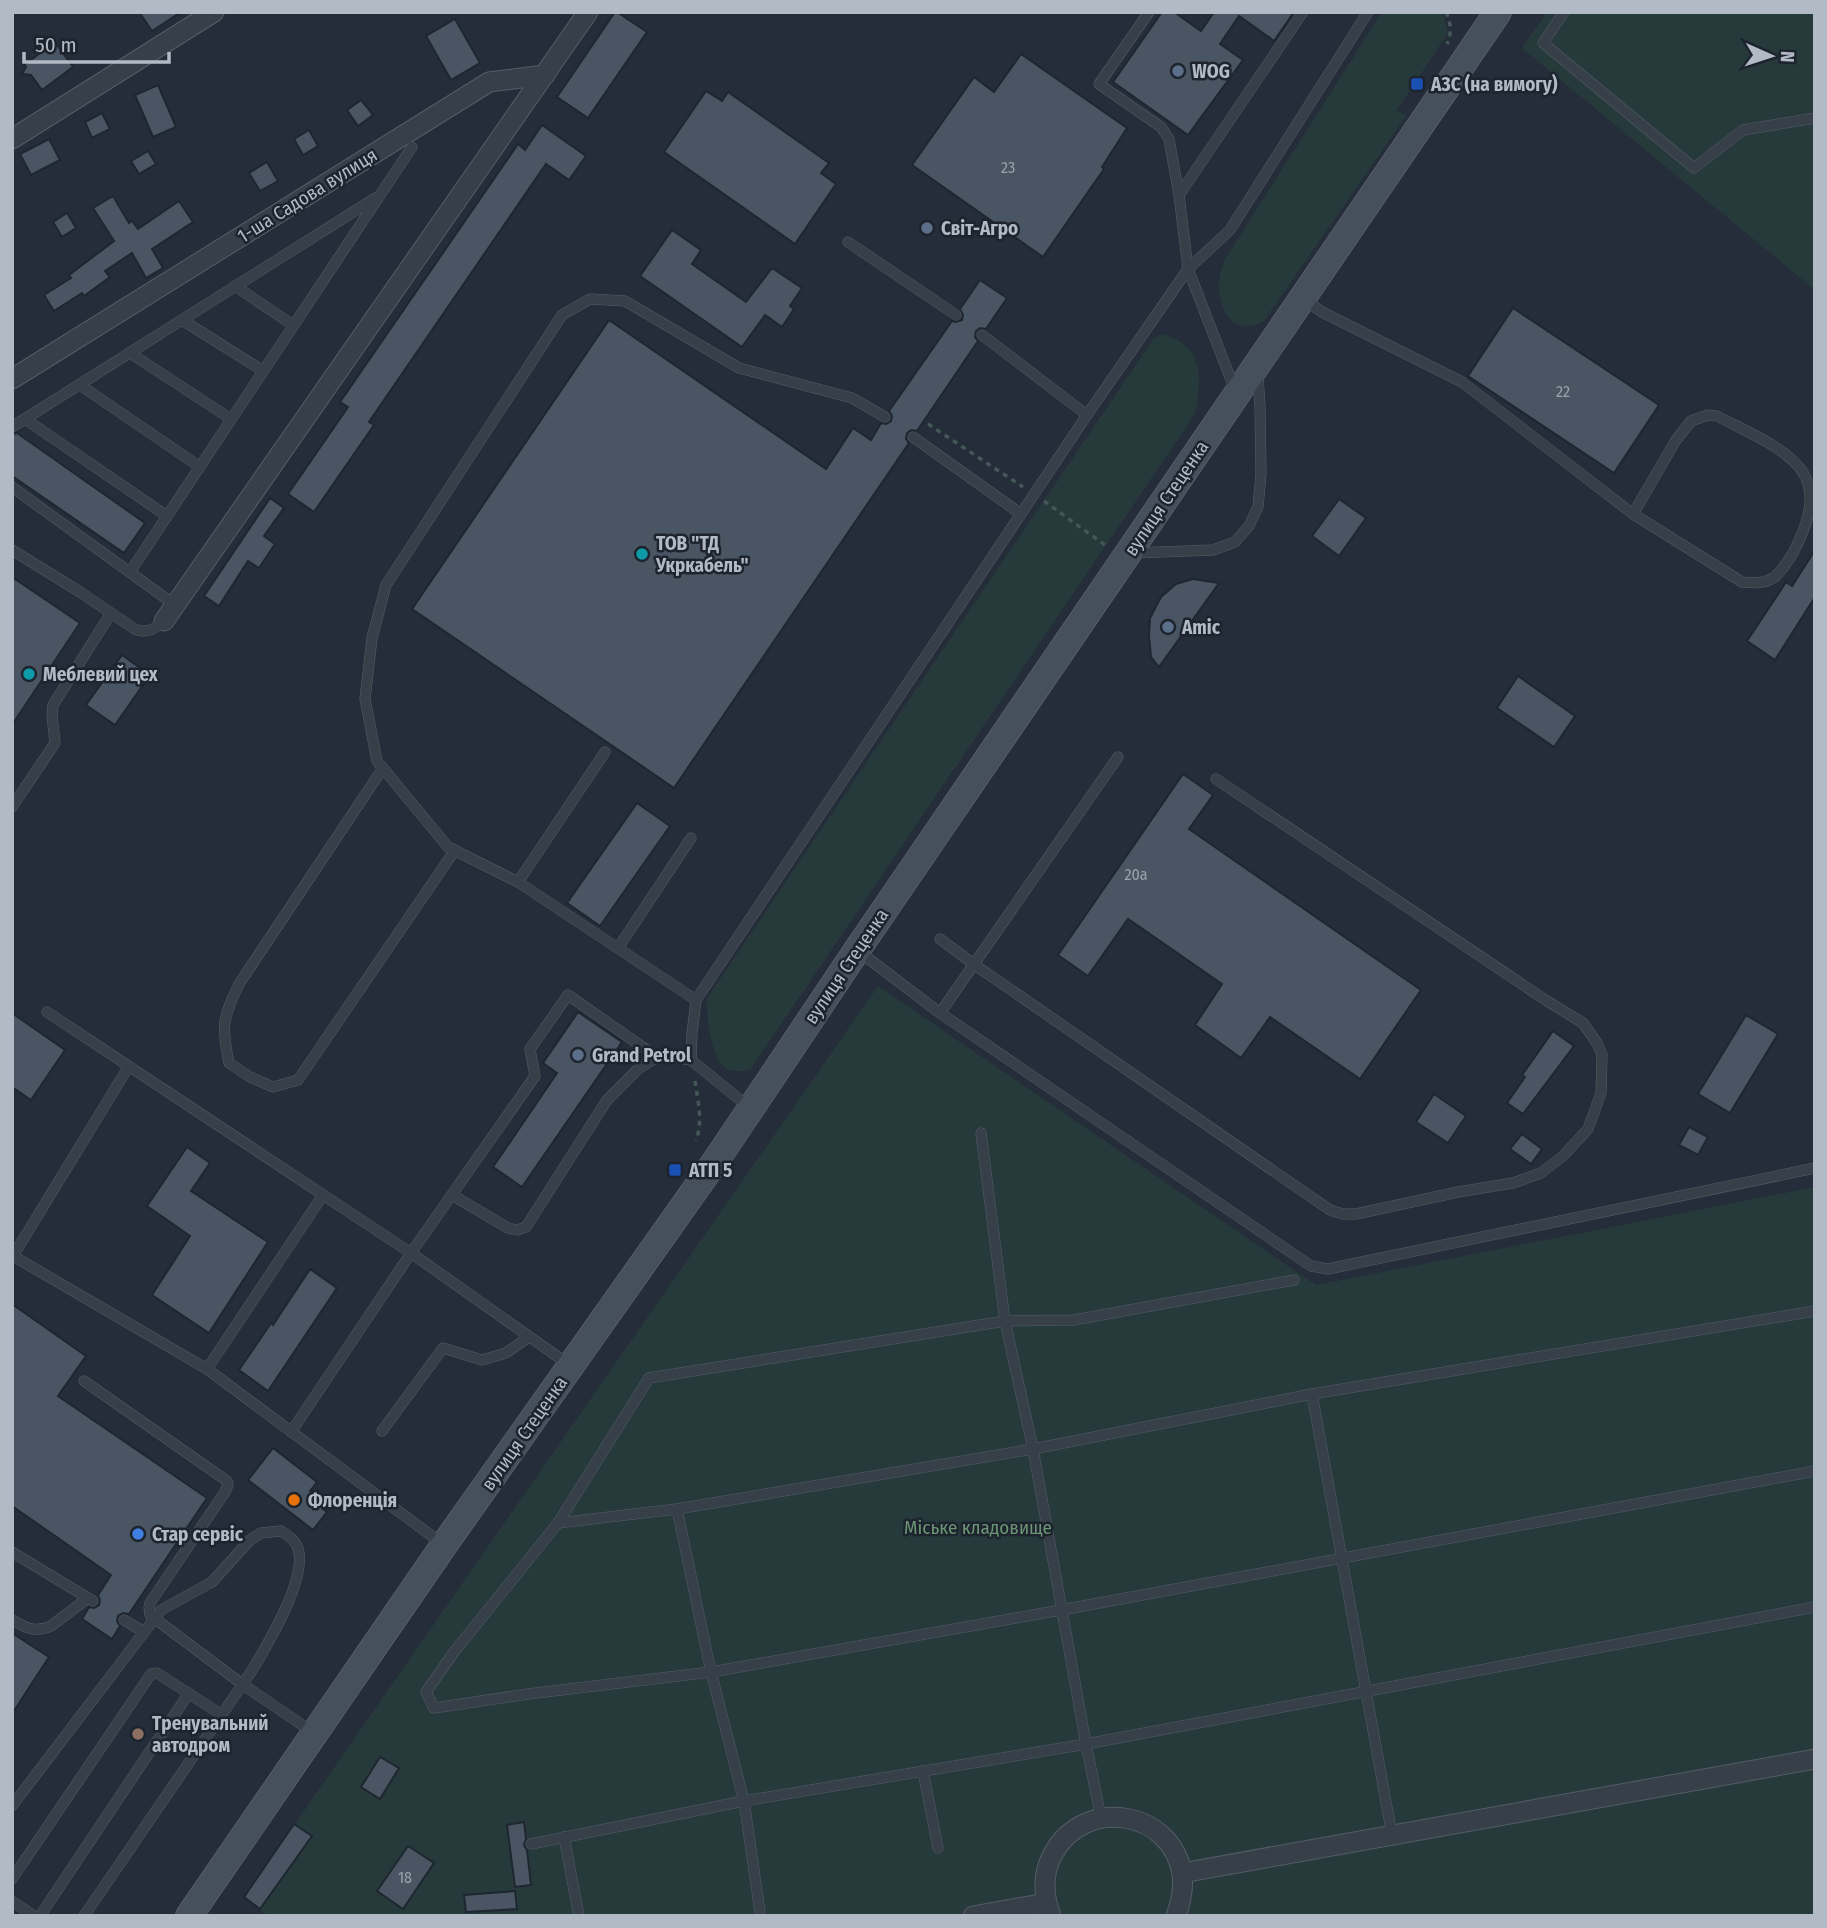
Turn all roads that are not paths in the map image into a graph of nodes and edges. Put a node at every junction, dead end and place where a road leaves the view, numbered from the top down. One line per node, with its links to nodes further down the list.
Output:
1 (214, 12): 10 (street)
2 (588, 12): 8 (street)
3 (1149, 12): 13 (lane)
4 (1303, 12): 13 (lane)
5 (1368, 12): 15 (lane)
6 (1498, 12): 17 (main road, вулиця Стеценка)
7 (1564, 12): 9 (lane)
8 (545, 75): 25 (street, 1-ша Садова вулиця); 43 (street)
9 (1815, 118)
10 (12, 139)
11 (412, 147): 12 (lane)
12 (380, 195): 16 (lane); 20 (lane)
13 (1179, 195): 15 (lane)
14 (848, 242): 18 (lane)
15 (1188, 270): 27 (lane); 28 (lane)
16 (235, 286): 19 (lane); 20 (lane)
17 (1302, 298): 23 (main road, вулиця Стеценка); 37 (lane)
18 (956, 315)
19 (182, 320): 22 (lane); 24 (lane)
20 (293, 325): 24 (lane)
21 (982, 335): 28 (lane)
22 (130, 353): 26 (lane); 31 (lane)
23 (1257, 364): 27 (main road, вулиця Стеценка); 39 (lane)
24 (263, 371): 31 (lane)
25 (12, 379)
26 (80, 385): 30 (lane); 34 (lane)
27 (1237, 394): 39 (main road, вулиця Стеценка)
28 (1087, 415): 36 (lane)
29 (885, 417): 46 (lane)
30 (25, 419): 32 (lane); 38 (lane)
31 (231, 419): 34 (lane)
32 (12, 427)
33 (913, 437): 36 (lane)
34 (200, 467): 38 (lane)
35 (12, 487): 41 (lane)
36 (1021, 514): 56 (lane)
37 (1633, 514): 37 (lane)
38 (167, 516): 41 (lane)
39 (1117, 549): 54 (main road, вулиця Стеценка)
40 (12, 550): 42 (lane)
41 (130, 572): 43 (lane)
42 (111, 612): 43 (lane); 48 (lane)
43 (169, 613)
44 (605, 752): 51 (lane)
45 (1118, 757): 55 (lane)
46 (383, 768): 50 (lane); 50 (lane)
47 (1216, 779): 55 (lane)
48 (12, 807)
49 (691, 838): 53 (lane)
50 (455, 850): 51 (lane)
51 (518, 882): 53 (lane)
52 (940, 939): 55 (lane)
53 (618, 948): 56 (lane)
54 (857, 950): 58 (lane); 62 (main road, вулиця Стеценка)
55 (975, 965): 58 (lane)
56 (696, 1000): 60 (lane)
57 (47, 1012): 61 (lane)
58 (940, 1013): 64 (lane)
59 (657, 1057): 60 (lane); 66 (lane); 66 (lane)
60 (691, 1060): 62 (lane)
61 (129, 1066): 65 (lane); 73 (lane)
62 (750, 1108): 72 (main road, вулиця Стеценка)
63 (982, 1133): 70 (lane)
64 (1815, 1168)
65 (323, 1195): 67 (lane); 73 (lane)
66 (452, 1195): 67 (lane)
67 (411, 1253): 71 (lane); 77 (lane)
68 (1294, 1280): 70 (lane)
69 (1815, 1311): 75 (lane)
70 (1005, 1321): 78 (lane); 81 (lane)
71 (529, 1337): 72 (lane); 76 (lane)
72 (571, 1366): 82 (main road, вулиця Стеценка)
73 (207, 1369): 77 (lane)
74 (84, 1381): 87 (lane)
75 (1312, 1394): 78 (lane); 84 (lane)
76 (382, 1431)
77 (291, 1432): 82 (lane)
78 (1033, 1449): 80 (lane); 86 (lane)
79 (1815, 1471): 84 (lane)
80 (677, 1509): 81 (lane); 91 (lane)
81 (558, 1523): 91 (lane)
82 (444, 1545): 96 (main road, вулиця Стеценка)
83 (12, 1552): 88 (lane)
84 (1342, 1558): 86 (lane); 93 (lane)
85 (1815, 1607): 93 (lane)
86 (1061, 1610): 91 (lane); 97 (lane)
87 (154, 1619): 90 (lane); 92 (lane); 92 (lane)
88 (12, 1620)
89 (124, 1620): 90 (lane)
90 (144, 1632): 101 (lane)
91 (711, 1672): 100 (lane)
92 (242, 1684): 95 (lane); 96 (lane)
93 (1365, 1692): 97 (lane); 103 (lane)
94 (189, 1693): 95 (lane); 108 (lane); 114 (lane)
95 (222, 1715): 115 (lane)
96 (315, 1733): 112 (main road, вулиця Стеценка)
97 (1086, 1744): 99 (lane); 102 (lane)
98 (1815, 1759): 103 (street)
99 (923, 1771): 100 (lane); 106 (lane)
100 (744, 1801): 104 (lane); 111 (lane)
101 (12, 1806)
102 (1101, 1818): 107 (street); 110 (street)
103 (1392, 1835): 107 (street)
104 (564, 1837): 105 (lane); 116 (lane)
105 (531, 1844)
106 (938, 1847)
107 (1182, 1873): 118 (street)
108 (12, 1879)
109 (12, 1901): 113 (lane)
110 (1049, 1909): 117 (street)
111 (760, 1912)
112 (197, 1913)
113 (34, 1916)
114 (40, 1916)
115 (84, 1916)
116 (579, 1916)
117 (973, 1916)
118 (1176, 1916)

